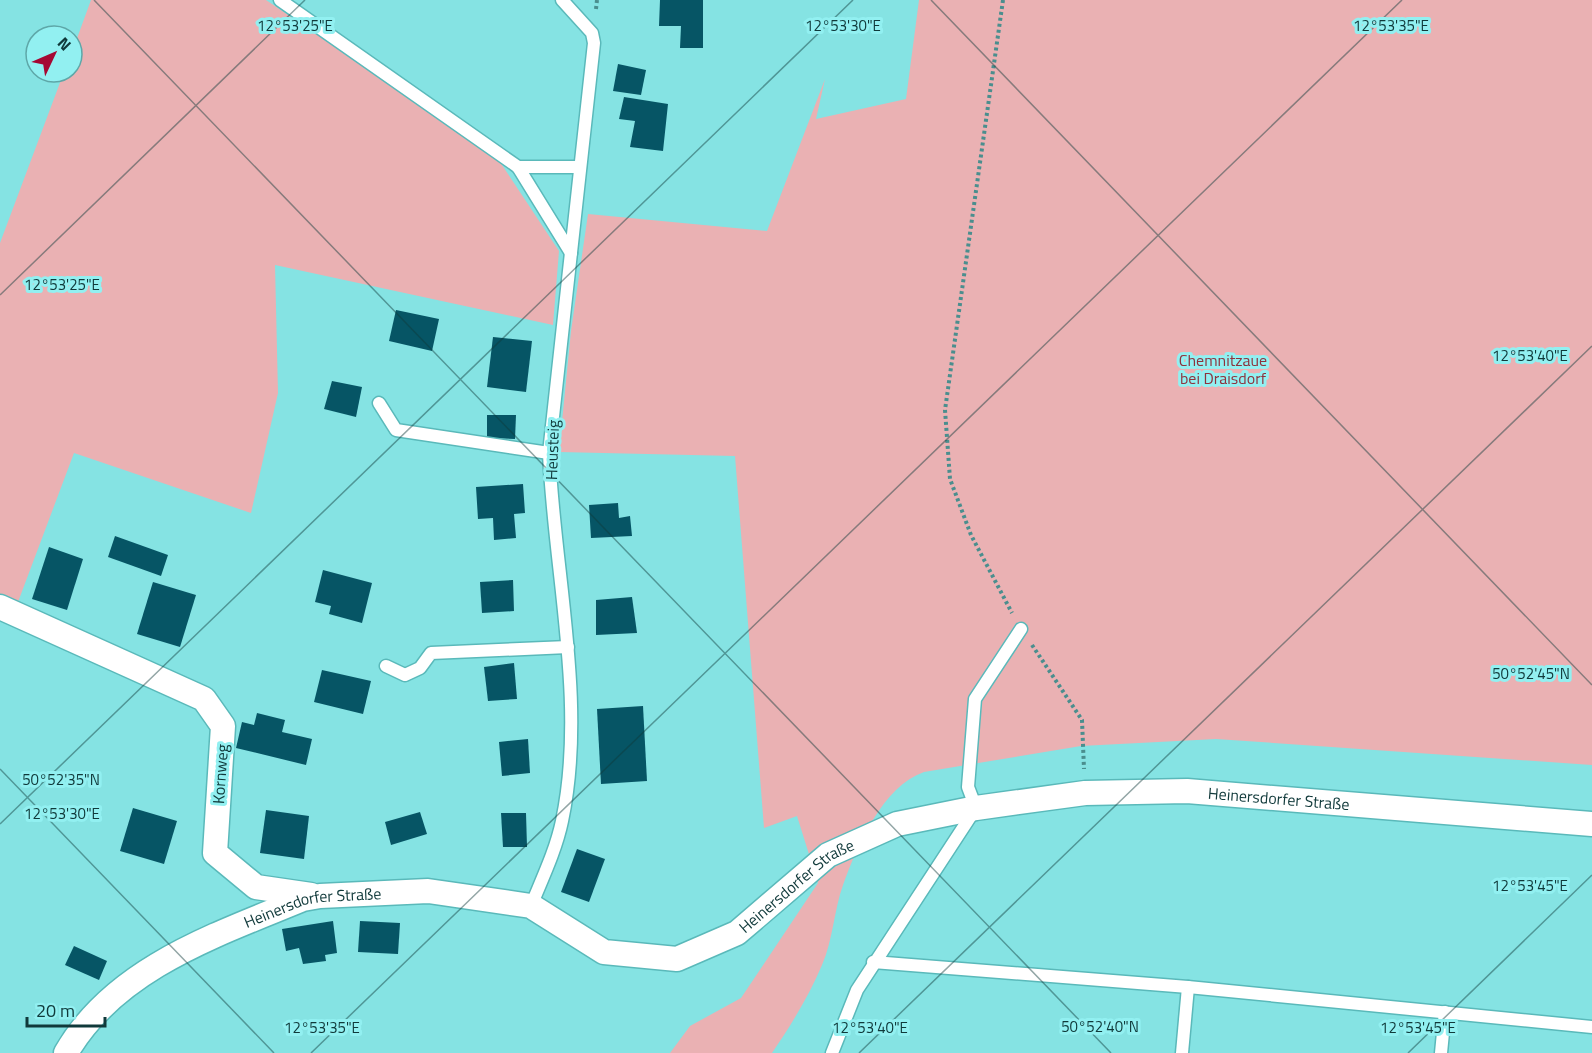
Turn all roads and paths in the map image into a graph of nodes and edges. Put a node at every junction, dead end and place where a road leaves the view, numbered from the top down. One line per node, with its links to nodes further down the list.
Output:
1 (280, 0): 4 (lane)
2 (562, 0): 5 (lane, Heusteig)
3 (1003, 0): 10 (path)
4 (518, 167): 5 (lane); 6 (lane)
5 (580, 167): 6 (lane, Heusteig)
6 (571, 253): 8 (lane, Heusteig)
7 (379, 403): 8 (lane)
8 (549, 453): 11 (lane, Heusteig)
9 (0, 607): 16 (street, Kornweg)
10 (1021, 628): 13 (path); 14 (lane)
11 (568, 647): 12 (lane); 17 (lane, Heusteig)
12 (386, 666)
13 (1086, 793): 14 (street, Heinersdorfer Straße); 15 (street, Heinersdorfer Straße)
14 (976, 808): 17 (street, Heinersdorfer Straße); 18 (lane)
15 (1592, 824)
16 (309, 897): 17 (street, Heinersdorfer Straße); 22 (street, Heinersdorfer Straße)
17 (531, 906)
18 (873, 962): 19 (lane); 23 (lane)
19 (1188, 987): 20 (lane); 24 (lane)
20 (1445, 1012): 21 (lane); 25 (lane)
21 (1592, 1027)
22 (66, 1053)
23 (832, 1053)
24 (1182, 1053)
25 (1441, 1053)

